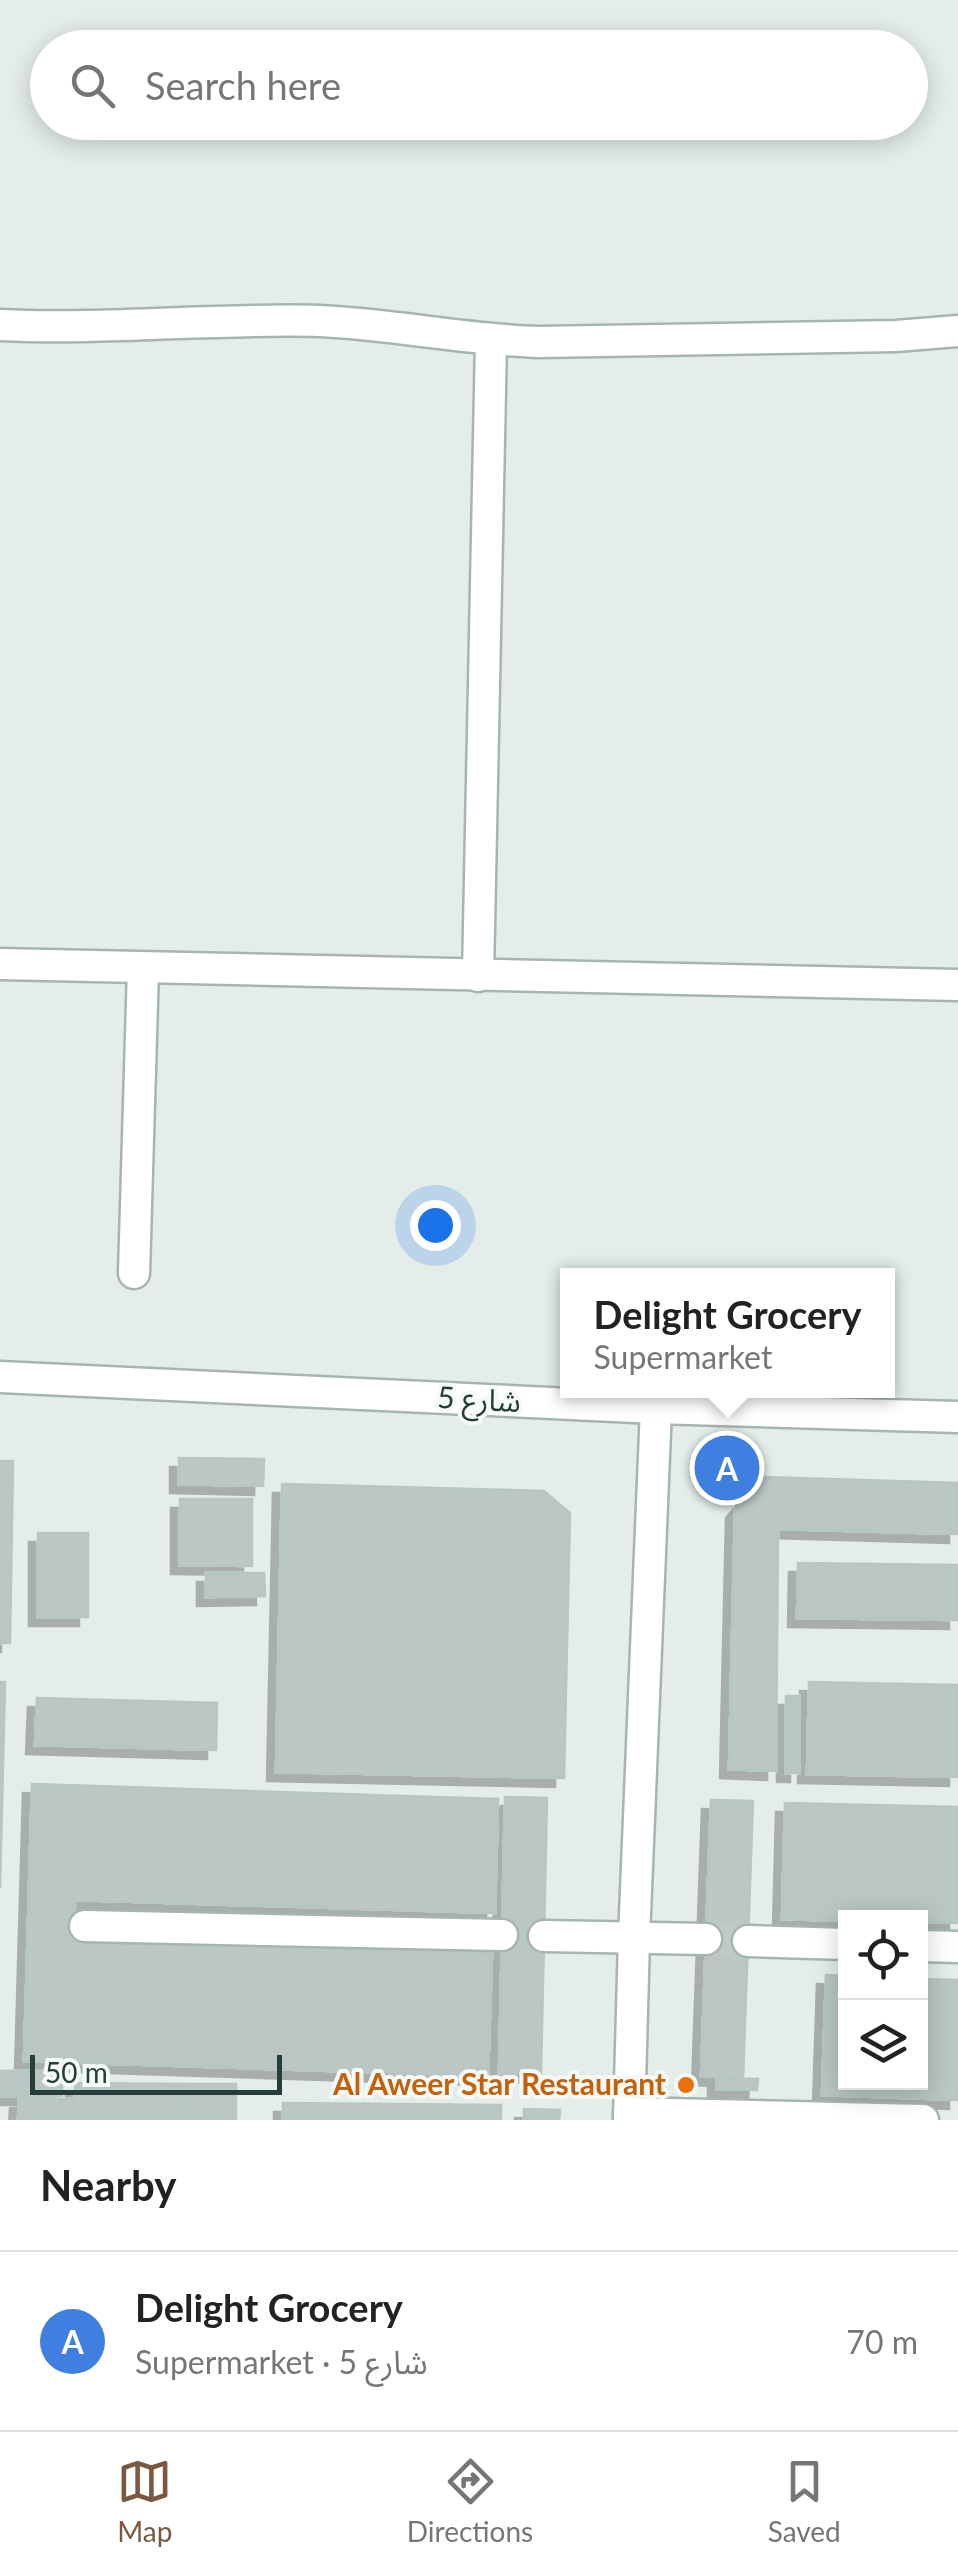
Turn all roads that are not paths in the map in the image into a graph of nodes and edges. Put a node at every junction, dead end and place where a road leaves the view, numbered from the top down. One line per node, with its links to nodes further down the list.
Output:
1 (0, 325): 3 (street)
2 (958, 331): 3 (street)
3 (491, 340): 6 (street)
4 (0, 964): 5 (street)
5 (143, 968): 6 (street); 8 (street)
6 (478, 976): 7 (street)
7 (958, 986)
8 (134, 1272)
9 (0, 1377): 10 (street, شارع 5)
10 (656, 1408): 11 (street, شارع 5); 15 (street)
11 (958, 1417)
12 (84, 1926): 13 (street)
13 (502, 1935)
14 (544, 1936): 15 (street)
15 (634, 1938): 16 (street); 21 (street)
16 (706, 1940)
17 (748, 1940): 18 (street)
18 (838, 1944)
19 (928, 1946): 20 (street)
20 (958, 1947)
21 (629, 2116): 22 (street)
22 (924, 2120)

